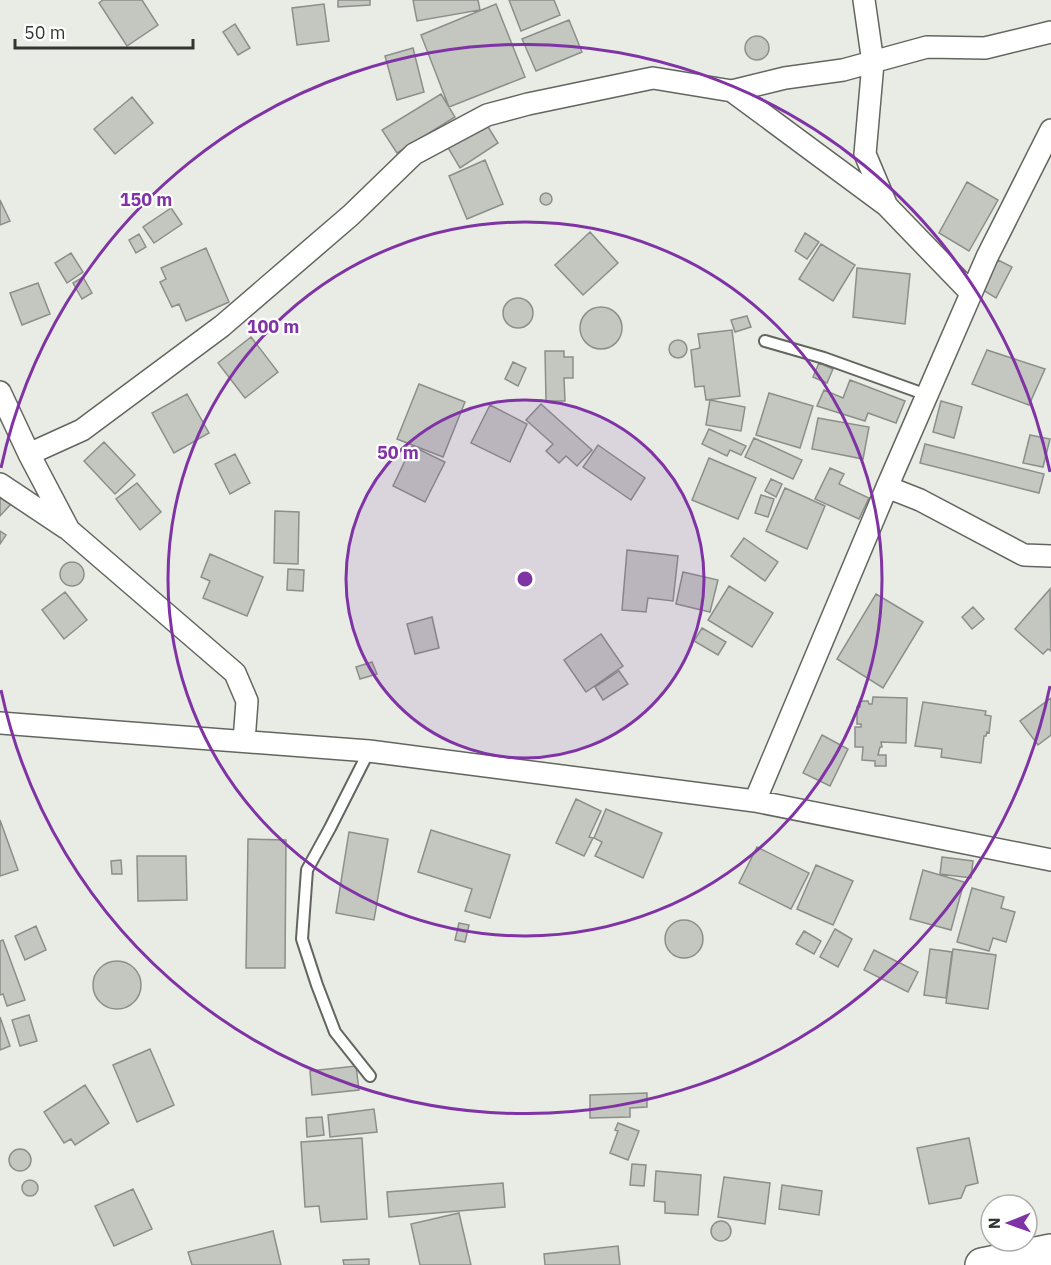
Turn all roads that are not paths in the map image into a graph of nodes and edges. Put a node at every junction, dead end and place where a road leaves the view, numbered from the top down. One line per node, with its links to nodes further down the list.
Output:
1 (864, 0): 3 (street)
2 (1051, 32): 3 (street)
3 (873, 63): 4 (street); 6 (street)
4 (732, 91): 6 (street); 11 (street)
5 (1051, 130): 7 (street)
6 (886, 205): 7 (street)
7 (971, 293): 10 (street)
8 (765, 341): 10 (lane)
9 (0, 392): 11 (street)
10 (927, 395): 13 (street)
11 (29, 454): 14 (street)
12 (0, 484): 14 (street)
13 (887, 487): 15 (street); 19 (street)
14 (69, 530): 17 (street)
15 (1051, 556)
16 (0, 723): 17 (street)
17 (244, 741): 18 (street)
18 (369, 751): 19 (street); 21 (lane)
19 (755, 801): 20 (street)
20 (1051, 860)
21 (370, 1076)
22 (1051, 1251): 23 (highway)
23 (982, 1265)

